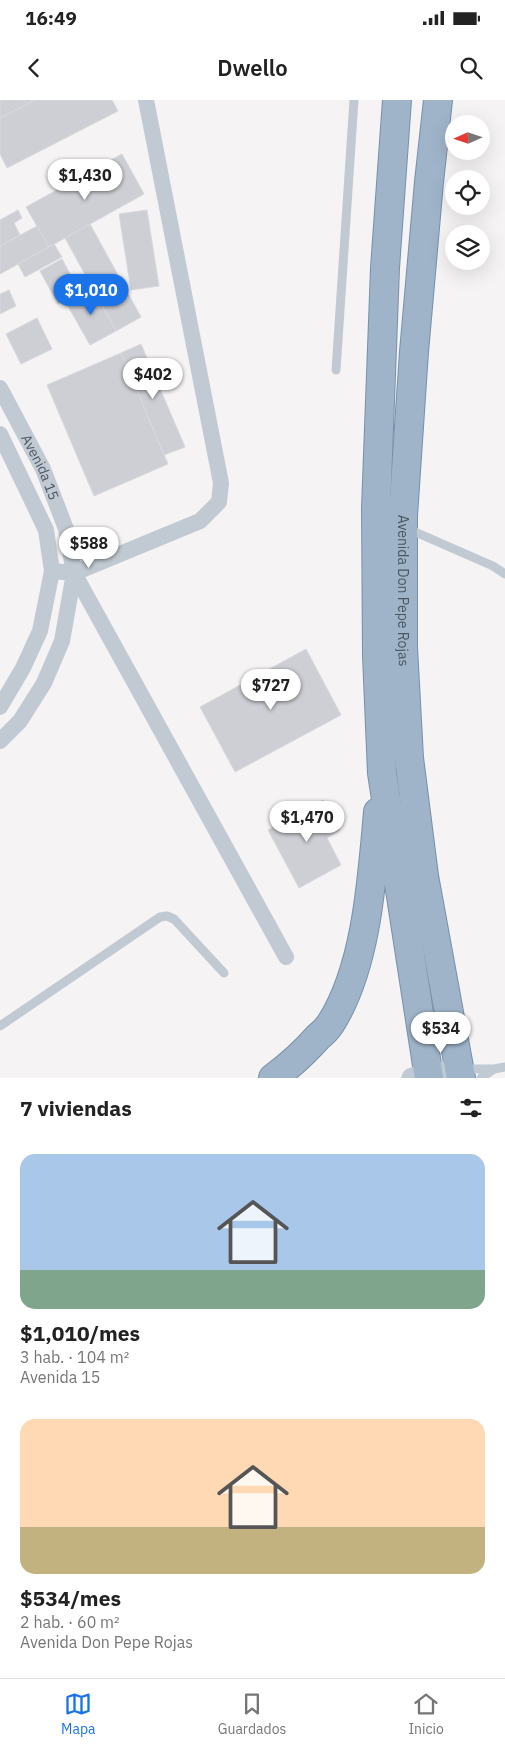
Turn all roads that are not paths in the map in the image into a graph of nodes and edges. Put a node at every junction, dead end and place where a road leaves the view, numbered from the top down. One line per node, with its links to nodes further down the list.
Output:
1 (146, 100): 11 (street)
2 (354, 100): 5 (lane)
3 (397, 100): 15 (highway, Avenida Don Pepe Rojas)
4 (438, 100): 9 (highway, Avenida Don Pepe Rojas)
5 (336, 370)
6 (0, 388): 11 (street, Avenida 15)
7 (0, 434): 8 (street, Avenida 15)
8 (6, 463): 10 (street, Avenida 15)
9 (403, 527): 12 (lane); 21 (highway, Avenida Don Pepe Rojas)
10 (52, 571): 11 (street); 13 (street, Avenida 15)
11 (74, 573): 14 (street, Avenida 15); 16 (street)
12 (505, 574)
13 (0, 707)
14 (0, 741)
15 (382, 773): 22 (highway, Avenida Don Pepe Rojas); 23 (highway)
16 (286, 956)
17 (224, 973): 18 (lane)
18 (0, 1026)
19 (505, 1067): 20 (lane)
20 (494, 1069): 21 (lane); 21 (lane)
21 (467, 1075): 22 (street)
22 (424, 1077)
23 (273, 1078)

